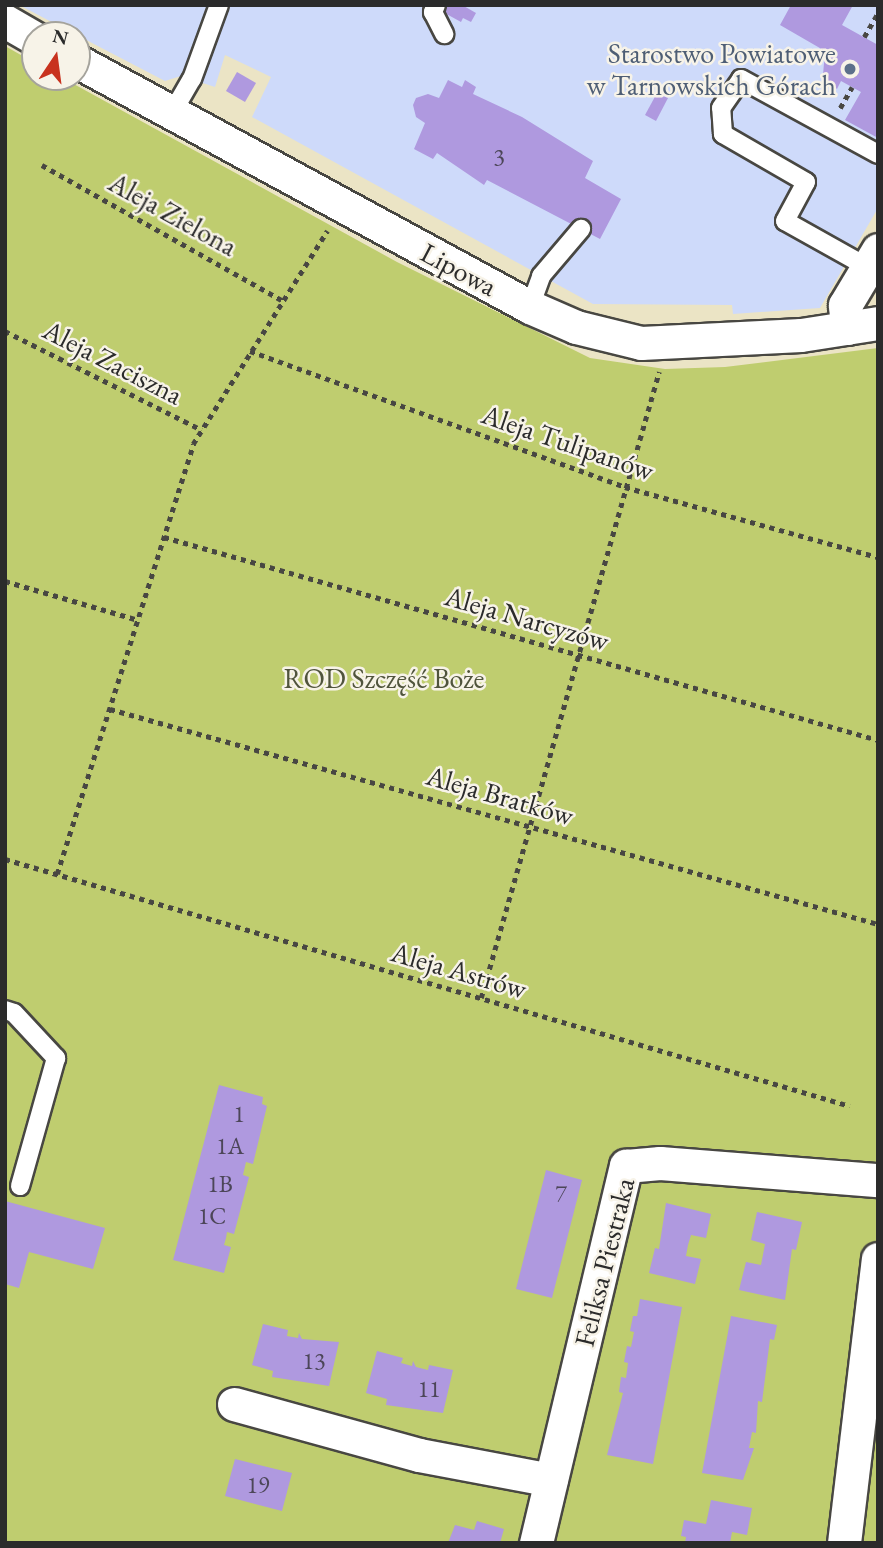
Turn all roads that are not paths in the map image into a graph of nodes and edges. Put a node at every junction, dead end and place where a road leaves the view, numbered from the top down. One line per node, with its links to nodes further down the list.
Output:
1 (219, 5): 7 (lane)
2 (436, 5): 5 (lane)
3 (5, 22): 4 (street)
4 (21, 31)
5 (444, 34)
6 (91, 69): 7 (street, Lipowa)
7 (172, 113): 11 (street, Lipowa)
8 (878, 154): 10 (lane)
9 (581, 229): 11 (lane)
10 (873, 259): 12 (street)
11 (530, 307): 12 (street, Lipowa)
12 (863, 326)
13 (5, 1010): 15 (lane)
14 (878, 1180): 18 (street, Feliksa Piestraka)
15 (20, 1186)
16 (878, 1259): 20 (street)
17 (234, 1404): 18 (street)
18 (551, 1480): 19 (street, Feliksa Piestraka)
19 (536, 1543)
20 (844, 1543)

